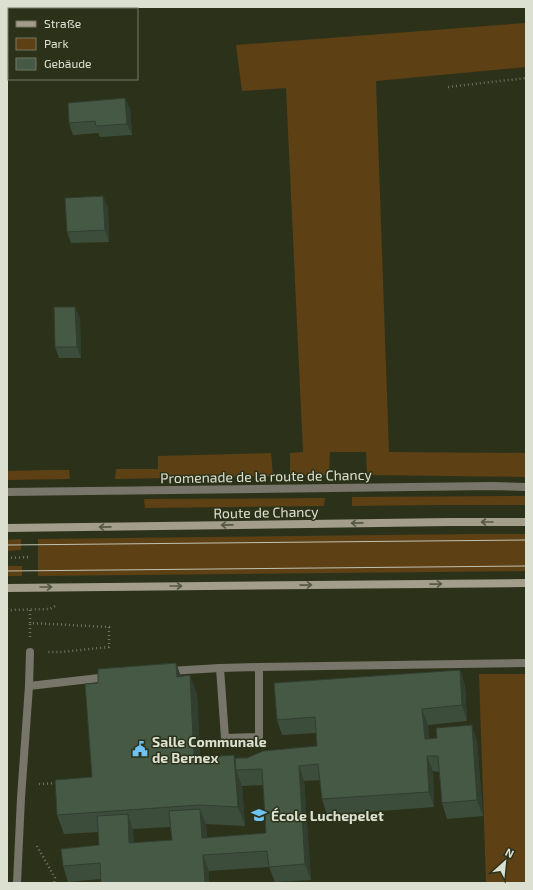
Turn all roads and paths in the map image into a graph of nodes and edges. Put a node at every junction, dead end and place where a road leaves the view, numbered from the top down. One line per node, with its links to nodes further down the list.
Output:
1 (526, 78): 2 (path)
2 (448, 87)
3 (526, 487): 4 (street, Promenade de la route de Chancy)
4 (7, 492)
5 (526, 522): 6 (main road, Route de Chancy, one-way to 6)
6 (7, 528)
7 (30, 557): 8 (path)
8 (7, 558)
9 (526, 583): 10 (main road, one-way to 9)
10 (7, 588)
11 (30, 610): 12 (path)
12 (30, 652): 18 (street)
13 (526, 663): 14 (street)
14 (259, 667): 15 (street); 15 (street)
15 (220, 668): 16 (street)
16 (159, 672)
17 (113, 676): 18 (street)
18 (29, 686): 22 (street)
19 (63, 783): 20 (path)
20 (35, 784)
21 (34, 840): 23 (path)
22 (17, 883)
23 (54, 883)

